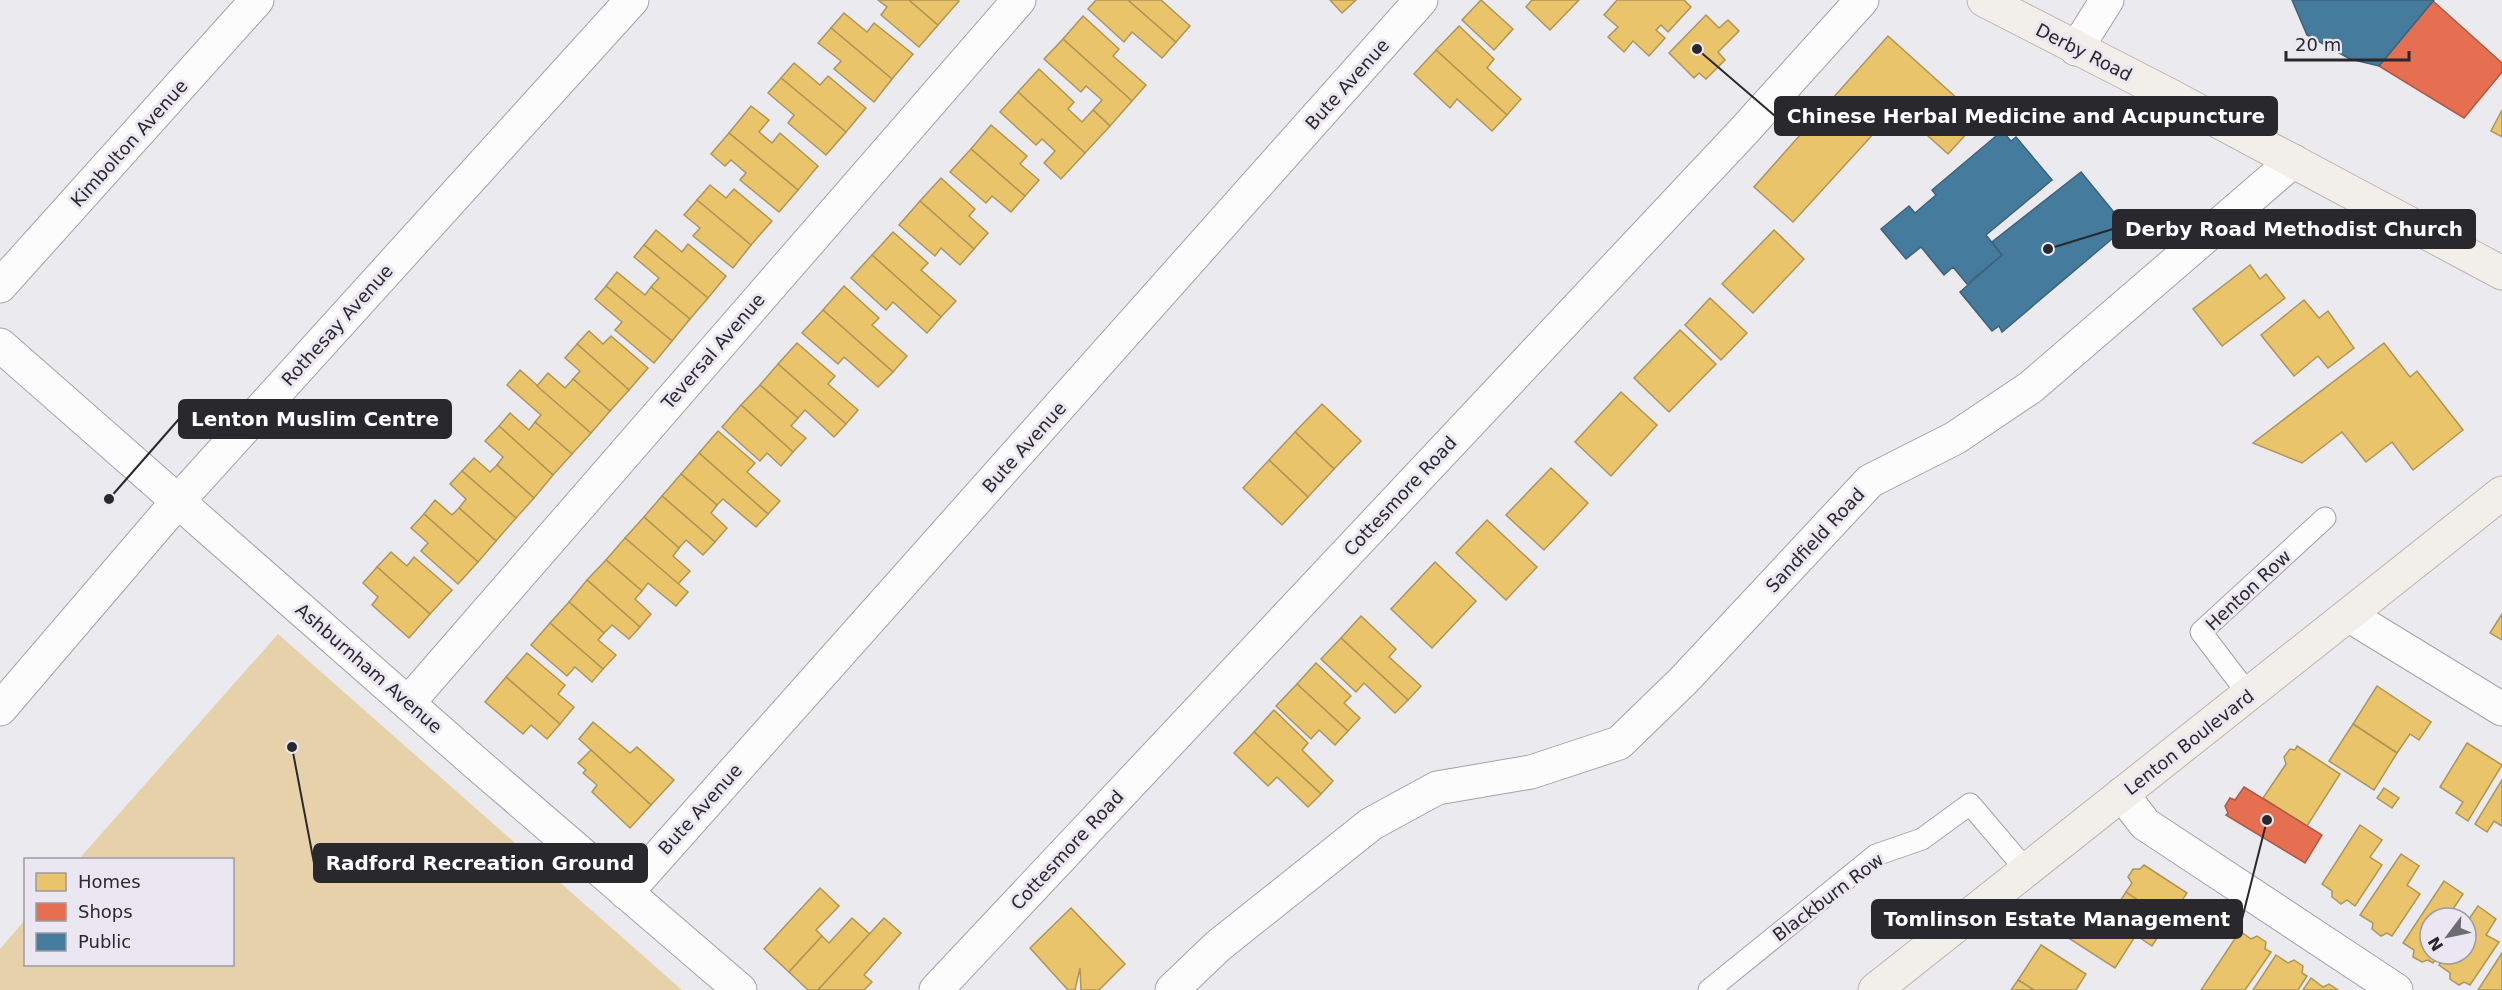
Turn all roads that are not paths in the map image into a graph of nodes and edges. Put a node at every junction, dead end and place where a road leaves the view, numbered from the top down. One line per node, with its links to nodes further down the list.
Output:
1 (257, 0): 11 (street, Kimbolton Avenue)
2 (632, 0): 14 (street, Rothesay Avenue)
3 (1019, 0): 18 (street, Teversal Avenue)
4 (1421, 0): 23 (street, Bute Avenue)
5 (1862, 0): 26 (street, Cottesmore Road)
6 (1984, 0): 8 (main road, Derby Road)
7 (2107, 0): 8 (street)
8 (2076, 49): 9 (main road, Derby Road)
9 (2293, 161): 10 (main road, Derby Road); 27 (street, Sandfield Road)
10 (2502, 273)
11 (0, 286)
12 (0, 345): 14 (street, Ashburnham Avenue)
13 (2502, 493): 16 (main road, Lenton Boulevard)
14 (178, 501): 18 (street, Ashburnham Avenue); 19 (street, Rothesay Avenue)
15 (2325, 518): 17 (lane, Henton Row)
16 (2350, 616): 17 (main road, Lenton Boulevard); 20 (street)
17 (2249, 695): 21 (main road, Lenton Boulevard)
18 (408, 702): 23 (street, Ashburnham Avenue)
19 (0, 709)
20 (2502, 709)
21 (2122, 794): 22 (main road, Lenton Boulevard); 29 (street)
22 (2027, 871): 24 (main road, Lenton Boulevard); 28 (lane, Blackburn Row)
23 (626, 893): 25 (street, Ashburnham Avenue)
24 (1881, 988)
25 (740, 990)
26 (936, 990)
27 (1173, 990)
28 (1709, 990)
29 (2396, 990)

